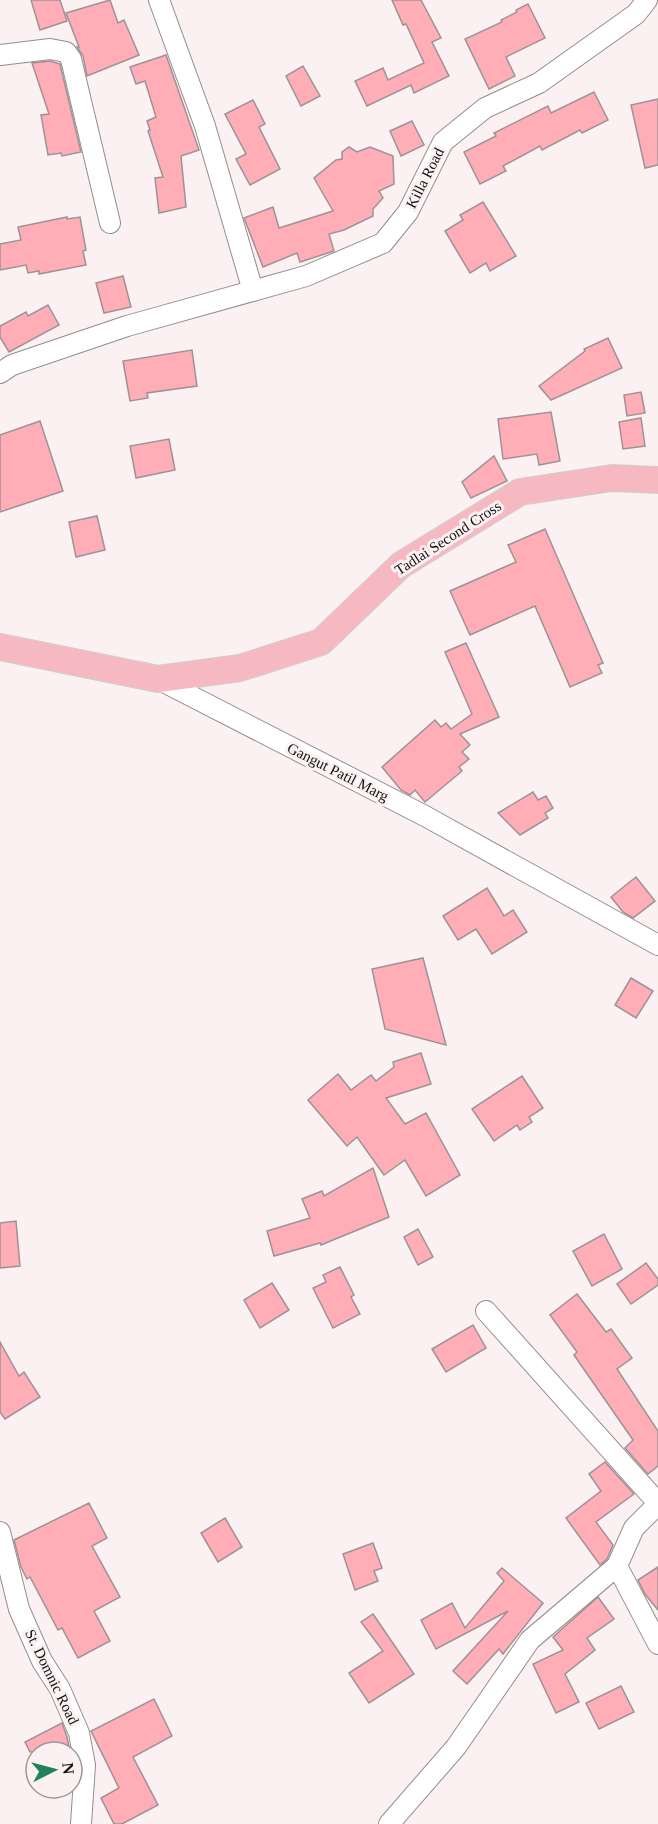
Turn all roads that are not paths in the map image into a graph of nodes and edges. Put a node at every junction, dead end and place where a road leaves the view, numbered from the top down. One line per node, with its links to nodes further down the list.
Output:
1 (159, 0): 5 (street)
2 (647, 0): 5 (street, Killa Road)
3 (0, 55): 4 (street)
4 (110, 223)
5 (252, 291): 6 (street, Killa Road)
6 (0, 373)
7 (658, 480): 9 (main road, Tadlai Second Cross)
8 (0, 647): 9 (main road, Gangut Patil Marg)
9 (158, 679): 10 (street, Gangut Patil Marg)
10 (658, 945)
11 (486, 1311): 12 (street)
12 (658, 1504): 14 (street)
13 (0, 1532): 16 (street, St. Domnic Road)
14 (617, 1566): 15 (street); 17 (street)
15 (658, 1644)
16 (81, 1824)
17 (389, 1824)

